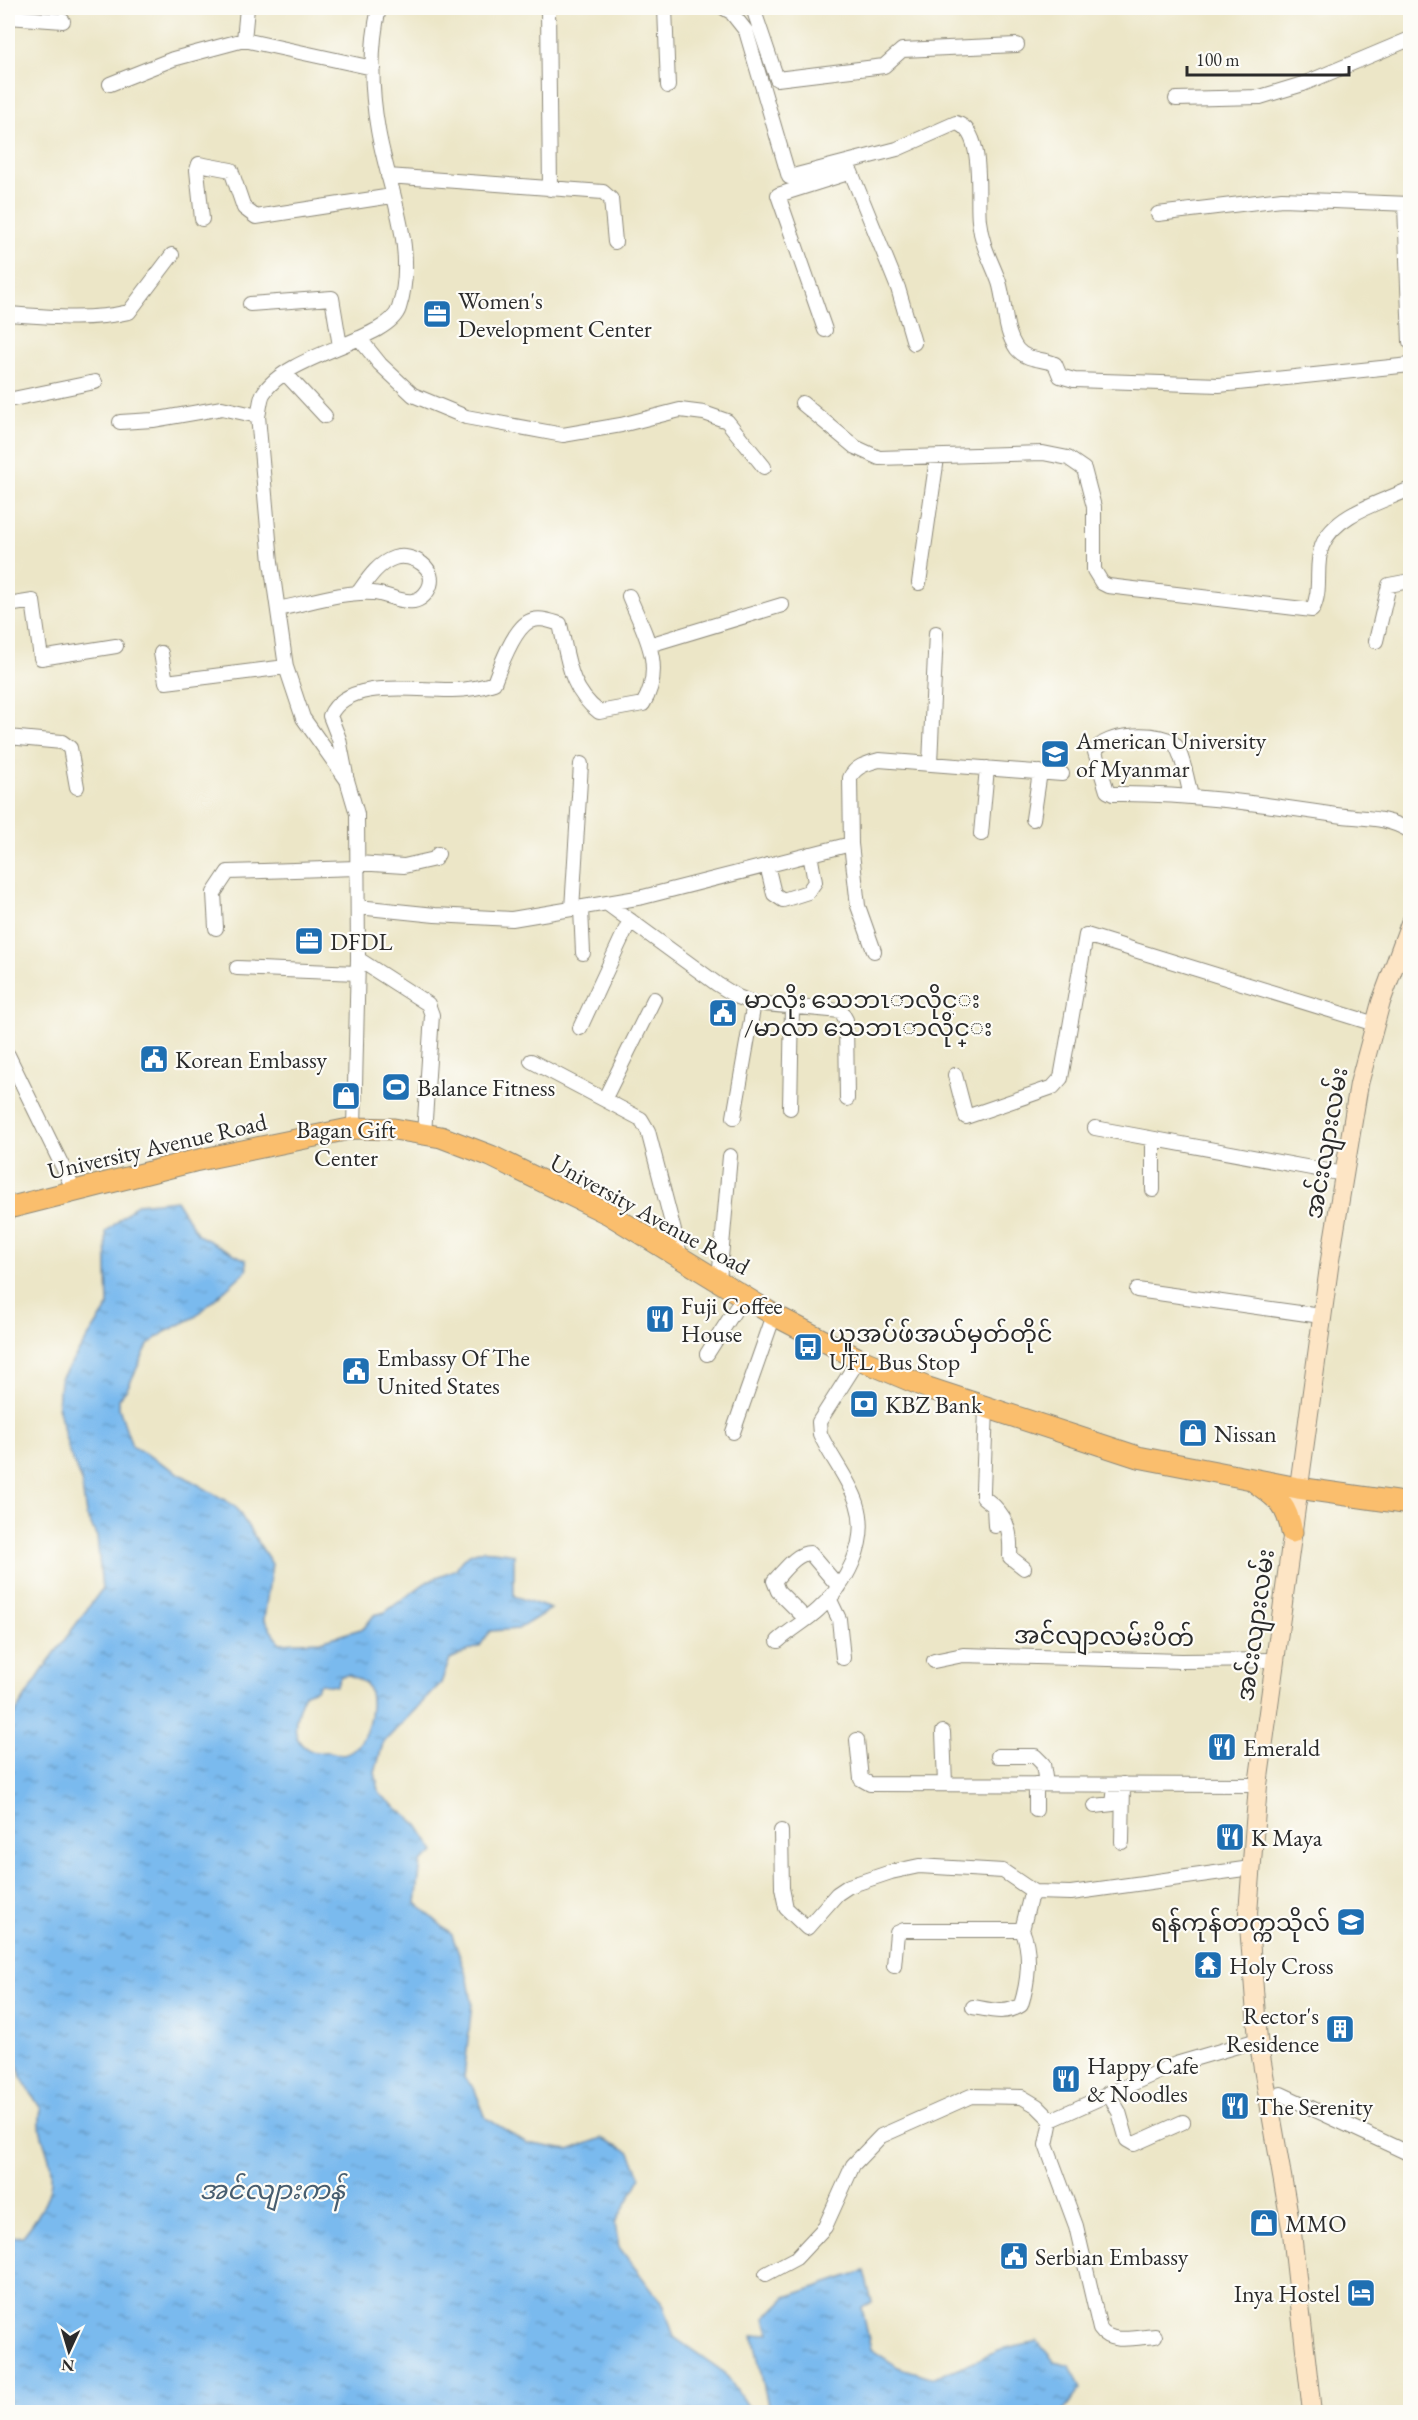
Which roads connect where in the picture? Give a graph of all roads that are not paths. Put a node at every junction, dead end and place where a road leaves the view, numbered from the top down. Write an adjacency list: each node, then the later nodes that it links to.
1 (247, 8): 10 (street)
2 (379, 8): 12 (street)
3 (548, 8): 18 (street)
4 (665, 8): 14 (street)
5 (724, 8): 17 (street)
6 (753, 8): 11 (street)
7 (8, 17): 8 (street)
8 (63, 21)
9 (1410, 39): 15 (street)
10 (244, 40): 12 (street); 13 (street)
11 (1017, 45)
12 (373, 68): 16 (street)
13 (110, 84)
14 (668, 86)
15 (1176, 99)
16 (388, 176): 18 (street); 20 (street)
17 (789, 177): 19 (street); 35 (street)
18 (550, 189): 25 (street)
19 (786, 192): 30 (street); 33 (street)
20 (392, 196): 23 (street); 31 (street)
21 (1408, 204): 22 (street); 24 (street)
22 (1158, 214)
23 (202, 219)
24 (1408, 222): 29 (street)
25 (615, 242)
26 (172, 255): 28 (street)
27 (250, 304): 34 (street)
28 (8, 314)
29 (1410, 315): 32 (street)
30 (825, 330)
31 (359, 338): 34 (street); 44 (street)
32 (1410, 342)
33 (915, 343)
34 (340, 346): 36 (street)
35 (1410, 365)
36 (285, 373): 40 (street); 41 (street)
37 (95, 382): 38 (street)
38 (8, 400)
39 (802, 403): 43 (street)
40 (258, 416): 42 (street); 52 (street)
41 (325, 417)
42 (120, 422)
43 (937, 458): 45 (street); 47 (street)
44 (764, 467)
45 (1410, 489)
46 (1410, 581): 54 (street)
47 (919, 583)
48 (358, 593): 48 (street); 52 (street)
49 (630, 596): 55 (street)
50 (8, 605): 56 (street)
51 (782, 606): 55 (street)
52 (278, 609): 58 (street)
53 (936, 633): 60 (street)
54 (1376, 641)
55 (649, 645): 65 (street)
56 (116, 646)
57 (161, 653): 58 (street)
58 (286, 668): 65 (street)
59 (8, 737): 66 (street)
60 (930, 763): 62 (street); 71 (street)
61 (581, 764): 78 (street)
62 (987, 768): 63 (street); 70 (street)
63 (1040, 772): 64 (street); 68 (street)
64 (1062, 774)
65 (347, 780): 74 (street)
66 (77, 787)
67 (1191, 796): 67 (street); 69 (street)
68 (1033, 819)
69 (1410, 831)
70 (981, 834)
71 (851, 843): 73 (street); 82 (street)
72 (438, 854): 74 (street)
73 (810, 854): 75 (street); 75 (street)
74 (357, 865): 77 (street); 81 (street)
75 (767, 865): 76 (street)
76 (609, 905): 78 (street); 79 (street)
77 (357, 907): 78 (street); 84 (street)
78 (577, 909): 83 (street)
79 (630, 920): 87 (street); 90 (street)
80 (1410, 923): 89 (main road, အင်းလျားလမ်း)
81 (216, 928)
82 (874, 951)
83 (583, 953)
84 (358, 966): 85 (street); 98 (street); 100 (street)
85 (237, 968)
86 (654, 999): 94 (street)
87 (754, 1003): 88 (street); 97 (street)
88 (792, 1007): 95 (street); 96 (street)
89 (1375, 1023): 93 (street); 103 (main road, အင်းလျားလမ်း)
90 (580, 1028)
91 (8, 1055): 104 (street)
92 (531, 1061): 94 (street)
93 (955, 1075)
94 (605, 1098): 107 (street)
95 (847, 1099)
96 (790, 1108)
97 (734, 1117)
98 (354, 1128): 100 (main road, University Avenue Road); 104 (main road, University Avenue Road)
99 (1095, 1128): 101 (street)
100 (424, 1134): 107 (main road, University Avenue Road)
101 (1153, 1139): 103 (street); 105 (street)
102 (730, 1156): 108 (street)
103 (1344, 1174): 112 (main road, အင်းလျားလမ်း)
104 (74, 1190): 106 (main road, University Avenue Road)
105 (1153, 1190)
106 (8, 1208)
107 (681, 1258): 108 (main road, University Avenue Road)
108 (719, 1280): 110 (main road, University Avenue Road)
109 (1137, 1290): 112 (street)
110 (744, 1296): 111 (main road, University Avenue Road); 113 (street)
111 (774, 1315): 114 (main road, University Avenue Road); 116 (street)
112 (1321, 1317): 118 (main road, အင်းလျားလမ်း)
113 (707, 1354)
114 (859, 1359): 115 (main road, University Avenue Road); 124 (street)
115 (986, 1408): 117 (main road, University Avenue Road); 120 (street)
116 (733, 1432)
117 (1250, 1478): 118 (main road, University Avenue Road); 122 (main road)
118 (1298, 1488): 119 (main road, University Avenue Road); 122 (main road, အင်းလျားလမ်း)
119 (1410, 1504)
120 (994, 1506): 121 (street); 123 (street)
121 (995, 1526)
122 (1292, 1532): 129 (main road, အင်းလျားလမ်း)
123 (1024, 1568)
124 (839, 1587): 125 (street); 126 (street)
125 (829, 1598): 126 (street); 128 (street)
126 (806, 1619): 127 (street)
127 (778, 1641)
128 (843, 1658)
129 (1274, 1660): 130 (street, အင်လျာလမ်းပိတ်); 137 (main road, အင်းလျားလမ်း)
130 (934, 1661)
131 (943, 1732): 134 (street)
132 (857, 1740): 134 (street)
133 (999, 1756): 135 (street)
134 (945, 1784): 135 (street)
135 (1041, 1784): 136 (street); 139 (street)
136 (1119, 1785): 137 (street); 138 (street); 141 (street)
137 (1258, 1785): 142 (main road, အင်းလျားလမ်း)
138 (1095, 1806)
139 (1036, 1810)
140 (781, 1832): 143 (street)
141 (1122, 1842)
142 (1251, 1868): 143 (street); 147 (main road, အင်းလျားလမ်း)
143 (1034, 1892): 144 (street)
144 (1022, 1930): 145 (street); 146 (street)
145 (894, 1966)
146 (974, 2007)
147 (1258, 2040): 148 (street); 155 (main road, အင်းလျားလမ်း)
148 (1108, 2093): 150 (street); 151 (street)
149 (1281, 2094): 152 (street)
150 (1051, 2120): 153 (street); 154 (street)
151 (1183, 2122)
152 (1410, 2154)
153 (766, 2274)
154 (1155, 2336)
155 (1312, 2412)

